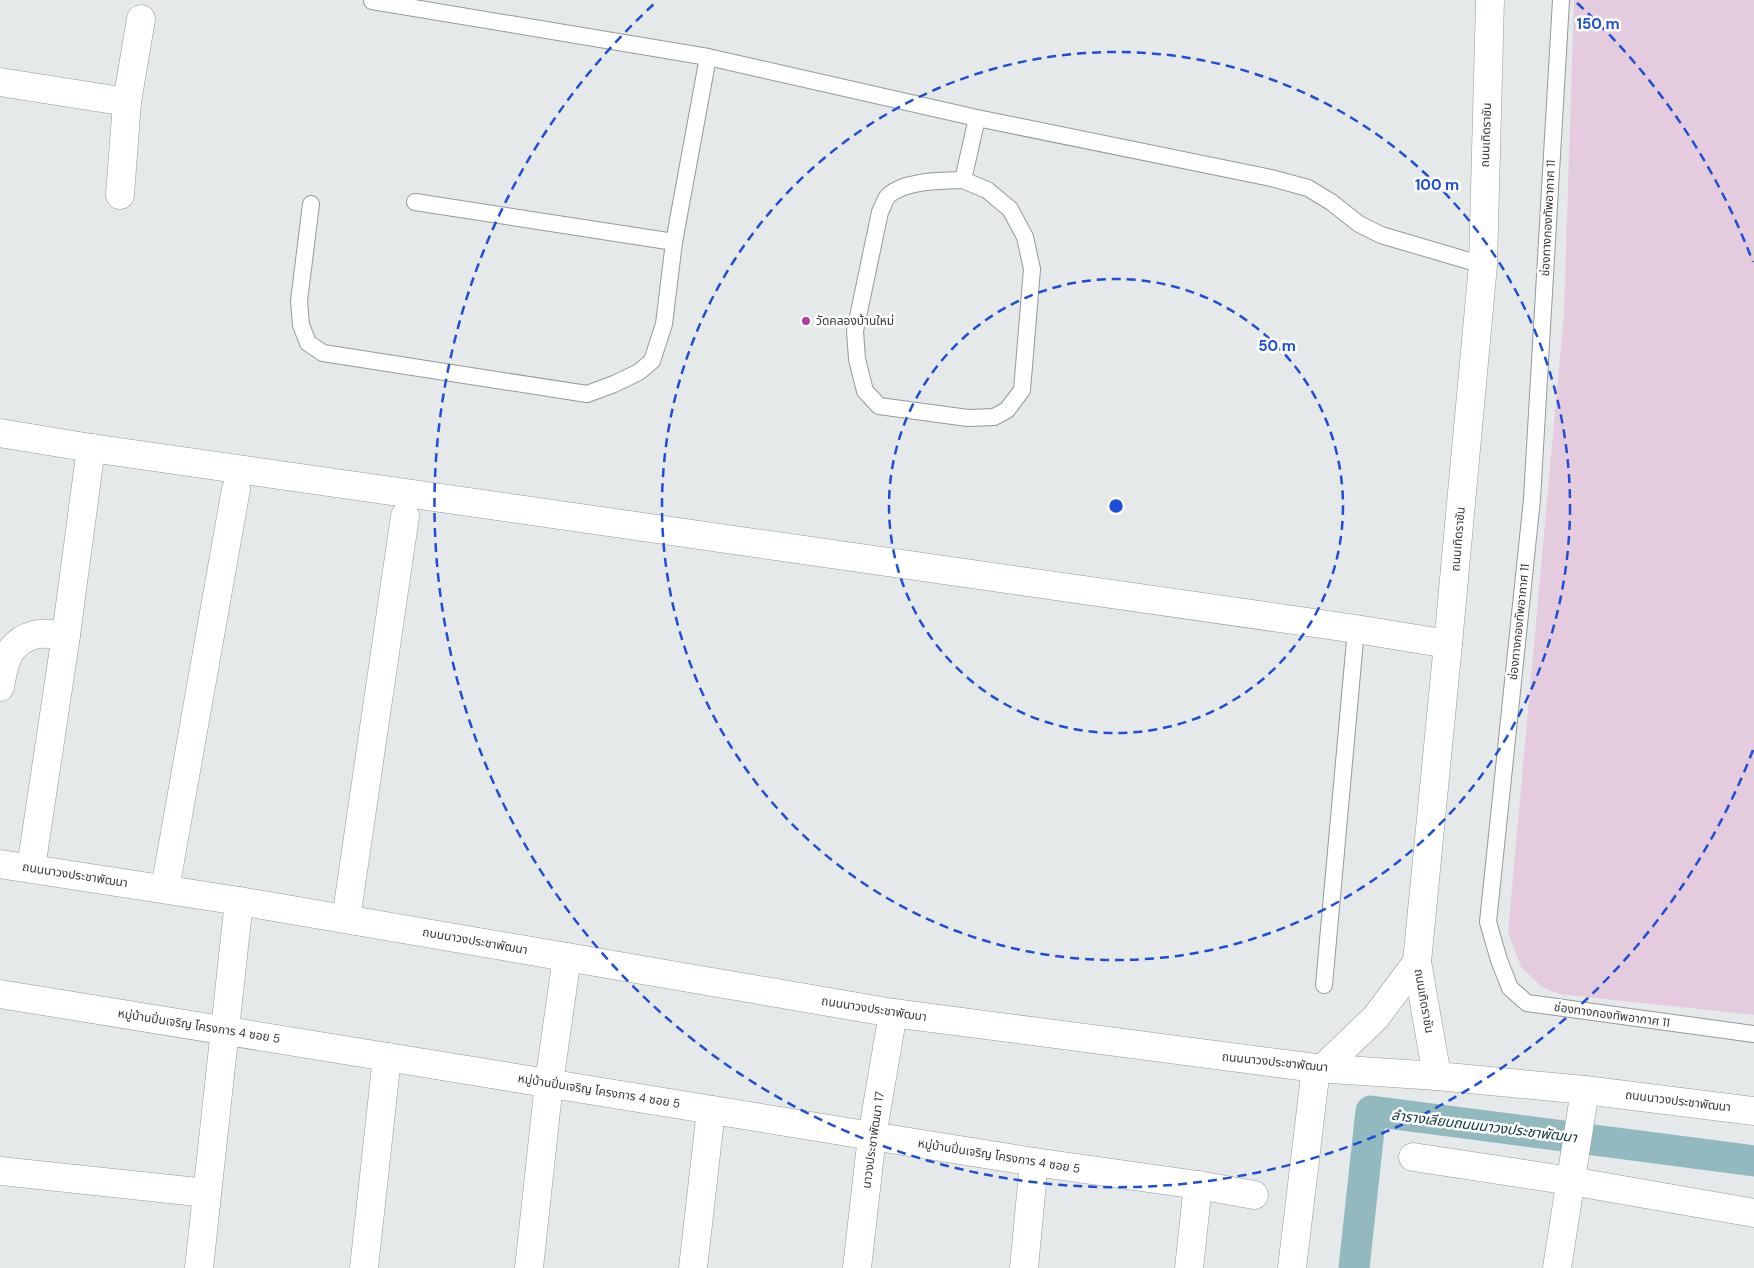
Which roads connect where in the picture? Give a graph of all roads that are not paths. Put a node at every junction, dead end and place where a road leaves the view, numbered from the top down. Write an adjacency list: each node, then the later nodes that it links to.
1 (372, 0): 5 (lane)
2 (1490, 0): 14 (street, ถนนเทิดราชัน)
3 (1561, 0): 34 (lane, ช่องทางกองทัพอากาศ 11)
4 (141, 19): 7 (street)
5 (708, 57): 8 (lane); 13 (lane)
6 (0, 82): 7 (street)
7 (127, 102): 10 (street)
8 (977, 118): 9 (lane); 14 (lane)
9 (963, 180): 9 (lane)
10 (120, 195)
11 (416, 202): 13 (lane)
12 (311, 204): 13 (lane)
13 (674, 242)
14 (1482, 265): 21 (street, ถนนเทิดราชัน)
15 (0, 433): 16 (street)
16 (91, 448): 19 (street); 20 (street)
17 (236, 489): 25 (street)
18 (405, 516): 27 (street)
19 (1356, 629): 21 (street); 30 (lane)
20 (66, 635): 22 (street); 24 (street)
21 (1448, 644): 29 (street, ถนนเทิดราชัน)
22 (0, 687)
23 (0, 864): 24 (street, ถนนนาวงประชาพัฒนา)
24 (31, 868): 25 (street, ถนนนาวงประชาพัฒนา)
25 (165, 889): 26 (street, ถนนนาวงประชาพัฒนา)
26 (239, 901): 27 (street, ถนนนาวงประชาพัฒนา); 33 (street)
27 (346, 919): 28 (street, ถนนนาวงประชาพัฒนา)
28 (567, 957): 32 (street, ถนนนาวงประชาพัฒนา); 38 (street)
29 (1418, 962): 36 (street); 37 (street, ถนนเทิดราชัน)
30 (1324, 985)
31 (0, 994): 33 (street, หมู่บ้านปิ่นเจริญ โครงการ 4 ซอย 5)
32 (893, 1013): 36 (street, ถนนนาวงประชาพัฒนา); 42 (street, นาวงประชาพัฒนา 17)
33 (224, 1030): 35 (street, หมู่บ้านปิ่นเจริญ โครงการ 4 ซอย 5); 48 (street)
34 (1754, 1034)
35 (387, 1057): 38 (street, หมู่บ้านปิ่นเจริญ โครงการ 4 ซอย 5); 52 (street)
36 (1319, 1068): 37 (street, ถนนนาวงประชาพัฒนา); 58 (street)
37 (1437, 1076): 39 (street, ถนนนาวงประชาพัฒนา)
38 (549, 1083): 40 (street, หมู่บ้านปิ่นเจริญ โครงการ 4 ซอย 5); 53 (street)
39 (1585, 1090): 41 (street, ถนนนาวงประชาพัฒนา); 45 (street)
40 (711, 1110): 42 (street, หมู่บ้านปิ่นเจริญ โครงการ 4 ซอย 5); 54 (street)
41 (1754, 1111)
42 (872, 1136): 44 (street, หมู่บ้านปิ่นเจริญ โครงการ 4 ซอย 5); 55 (street, นาวงประชาพัฒนา 17)
43 (1412, 1156): 45 (street)
44 (1034, 1162): 47 (street, หมู่บ้านปิ่นเจริญ โครงการ 4 ซอย 5); 56 (street)
45 (1572, 1170): 50 (street); 59 (street)
46 (0, 1171): 48 (street)
47 (1198, 1184): 49 (street, หมู่บ้านปิ่นเจริญ โครงการ 4 ซอย 5); 57 (street)
48 (207, 1193): 51 (street)
49 (1254, 1195)
50 (1754, 1213)
51 (199, 1268)
52 (364, 1268)
53 (529, 1268)
54 (693, 1268)
55 (857, 1268)
56 (1024, 1268)
57 (1189, 1268)
58 (1292, 1268)
59 (1556, 1268)

